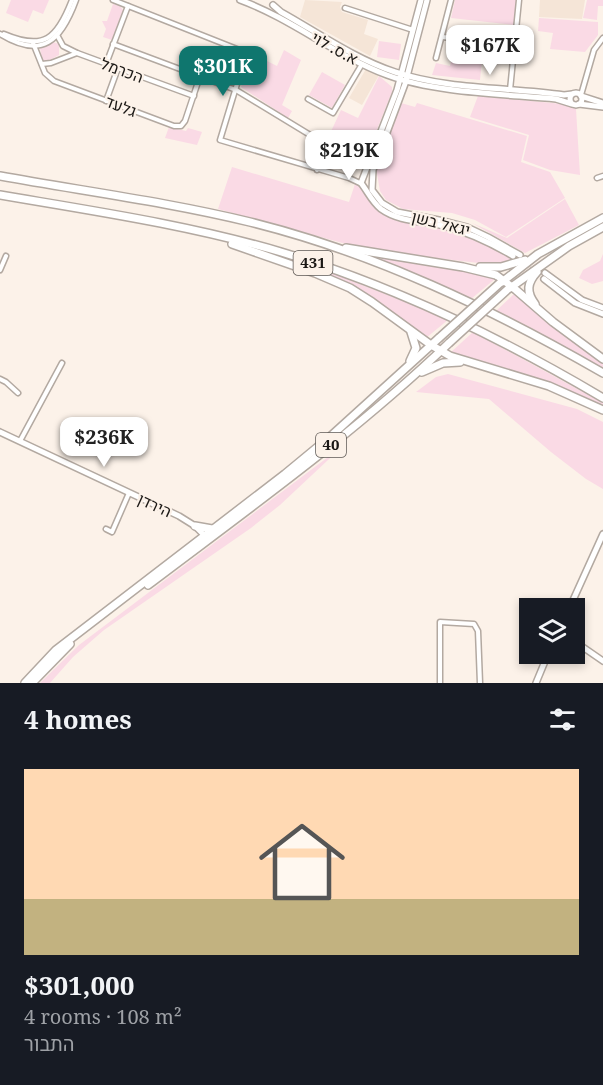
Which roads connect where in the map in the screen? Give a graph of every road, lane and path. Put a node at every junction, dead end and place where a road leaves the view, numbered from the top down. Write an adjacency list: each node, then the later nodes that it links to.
1 (74, 0): 15 (street); 19 (street)
2 (113, 0): 10 (street)
3 (240, 0): 12 (main road, א.ס. לוי)
4 (421, 0): 13 (main road)
5 (427, 0): 27 (main road)
6 (451, 0): 16 (street)
7 (519, 0): 21 (street)
8 (261, 2): 12 (main road)
9 (272, 2): 12 (main road); 25 (main road, א.ס. לוי)
10 (128, 6): 18 (street); 36 (street)
11 (345, 8): 13 (street)
12 (263, 11): 25 (main road, א.ס. לוי)
13 (413, 30): 27 (main road)
14 (0, 33): 19 (street)
15 (57, 35): 19 (street); 20 (street, הכרמל)
16 (442, 36): 21 (street); 23 (street)
17 (602, 39): 39 (street)
18 (114, 44): 29 (street); 33 (street)
19 (33, 45): 28 (street)
20 (63, 45): 22 (street, הכרמל); 24 (street)
21 (514, 45): 37 (street)
22 (77, 53): 24 (street); 29 (street, הכרמל)
23 (436, 58)
24 (60, 59): 26 (street)
25 (364, 61): 31 (main road, א.ס. לוי); 41 (street)
26 (51, 63): 28 (street); 32 (street)
27 (408, 63): 31 (main road); 34 (main road); 35 (main road)
28 (41, 64): 32 (street)
29 (106, 64): 30 (street, הכרמל)
30 (118, 68): 40 (street, הכרמל); 42 (street)
31 (386, 72): 34 (main road, א.ס. לוי); 38 (main road)
32 (47, 76): 42 (street, גלעד)
33 (200, 76): 36 (street); 40 (street, גלעד)
34 (404, 78): 35 (main road, א.ס. לוי); 38 (main road)
35 (421, 82): 37 (main road); 38 (main road); 43 (main road)
36 (236, 90): 45 (street); 45 (street)
37 (510, 90): 39 (main road)
38 (399, 92): 49 (main road); 50 (main road)
39 (577, 95): 43 (main road); 43 (main road); 44 (main road)
40 (194, 96): 42 (street, גלעד)
41 (308, 99)
42 (106, 101)
43 (575, 104): 44 (main road)
44 (603, 105)
45 (317, 170): 49 (street)
46 (0, 176): 53 (highway, 431)
47 (603, 176): 48 (street)
48 (597, 178)
49 (362, 181): 50 (main road); 50 (main road); 58 (main road, יגאל בשן)
50 (371, 182): 56 (main road, יגאל בשן)
51 (0, 195): 55 (highway, 431)
52 (603, 218): 59 (highway, 40)
53 (267, 227): 61 (highway); 75 (highway, 431)
54 (603, 227): 60 (highway, 40)
55 (182, 228): 68 (highway); 79 (highway, 431)
56 (520, 255)
57 (6, 256): 62 (street)
58 (513, 256)
59 (533, 257): 61 (highway); 63 (highway, 40)
60 (547, 261): 64 (highway, 40); 66 (highway)
61 (432, 262): 63 (highway)
62 (0, 270)
63 (502, 282): 64 (highway); 69 (highway, 40, bridge)
64 (510, 288): 66 (highway); 70 (highway, 40, bridge)
65 (603, 308): 67 (main road)
66 (542, 314): 71 (highway)
67 (603, 314)
68 (393, 317): 69 (highway); 74 (highway)
69 (431, 345): 70 (highway); 74 (highway, 40)
70 (441, 351): 73 (highway); 77 (highway, 40)
71 (603, 358)
72 (62, 363): 82 (street)
73 (475, 365): 77 (highway); 80 (highway)
74 (406, 368): 85 (highway, 40)
75 (603, 373)
76 (0, 379): 78 (street)
77 (398, 390): 88 (highway, 40)
78 (18, 393)
79 (603, 398)
80 (603, 410)
81 (0, 432): 82 (main road, הירדן)
82 (20, 442): 83 (main road, הירדן)
83 (129, 493): 84 (main road, הירדן); 86 (street)
84 (195, 526): 85 (highway); 88 (main road, הירדן); 89 (highway)
85 (214, 528): 88 (highway, 40)
86 (106, 529)
87 (603, 534): 90 (main road)
88 (206, 538): 89 (highway, 40); 95 (highway, 40)
89 (197, 541): 94 (highway, 40)
90 (573, 598)
91 (585, 649): 92 (main road)
92 (603, 661)
93 (544, 664): 98 (main road)
94 (25, 683)
95 (32, 683)
96 (440, 683): 97 (street)
97 (480, 683)
98 (536, 683)

